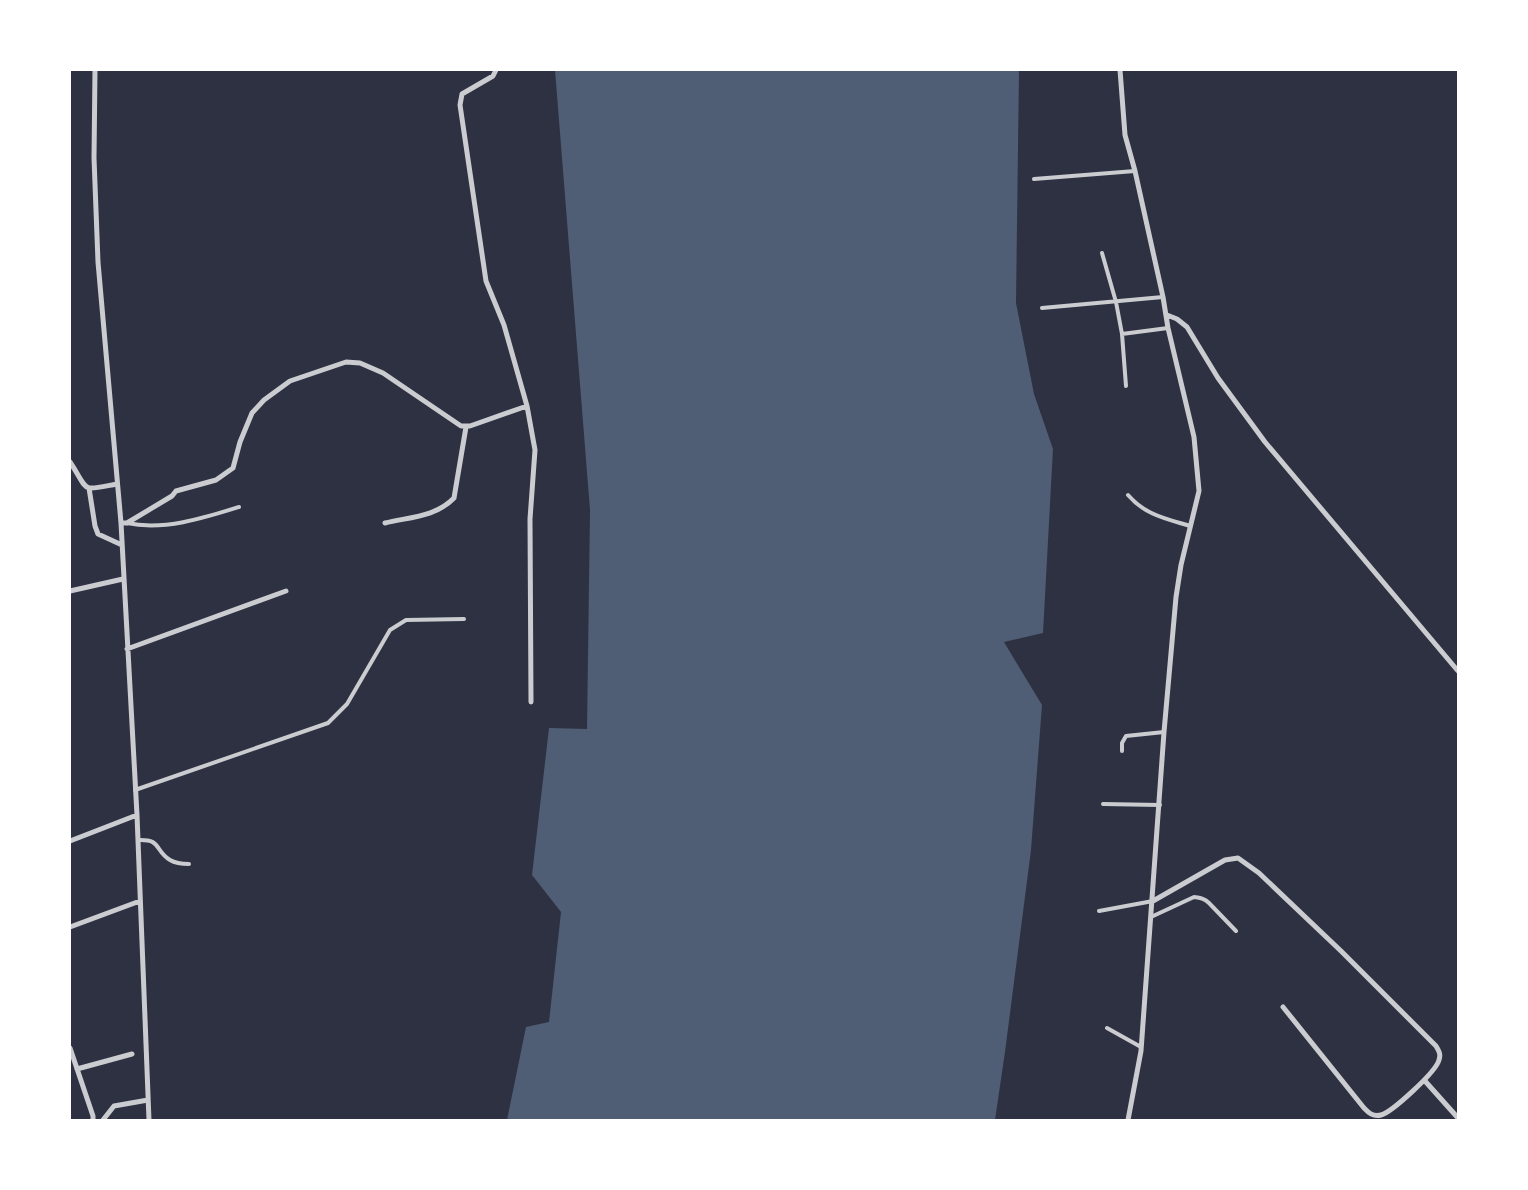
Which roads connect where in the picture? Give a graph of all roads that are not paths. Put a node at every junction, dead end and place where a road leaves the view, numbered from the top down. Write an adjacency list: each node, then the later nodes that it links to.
1 (95, 70): 17 (street)
2 (496, 70): 14 (street)
3 (1120, 70): 4 (street)
4 (1135, 172): 5 (lane); 7 (street)
5 (1034, 179)
6 (1102, 253): 8 (lane)
7 (1163, 297): 8 (lane); 10 (street)
8 (1116, 302): 9 (lane); 12 (lane)
9 (1042, 308)
10 (1166, 315): 11 (street); 30 (street)
11 (1168, 328): 12 (lane); 23 (street)
12 (1122, 334): 13 (lane)
13 (1126, 386)
14 (527, 406): 15 (street); 31 (street)
15 (466, 427): 21 (street); 22 (street)
16 (70, 462): 18 (street)
17 (117, 484): 18 (street); 21 (street)
18 (89, 488): 24 (street)
19 (1128, 495): 23 (lane)
20 (239, 507): 21 (lane)
21 (124, 523): 24 (street)
22 (385, 523)
23 (1190, 526): 32 (street)
24 (122, 545): 25 (street)
25 (124, 579): 26 (street); 29 (street)
26 (70, 590)
27 (286, 590): 29 (street)
28 (464, 619): 34 (lane)
29 (127, 649): 34 (street)
30 (1458, 671)
31 (531, 702)
32 (1164, 732): 33 (lane); 36 (street)
33 (1122, 752)
34 (135, 790): 37 (street)
35 (1104, 804): 36 (lane)
36 (1160, 805): 42 (street)
37 (136, 814): 38 (street); 39 (street)
38 (138, 840): 40 (lane); 41 (street)
39 (70, 841)
40 (189, 864)
41 (140, 901): 45 (street); 54 (street)
42 (1152, 901): 43 (lane); 44 (street); 53 (street)
43 (1099, 911)
44 (1152, 916): 46 (lane); 49 (street)
45 (70, 926)
46 (1236, 931)
47 (1283, 1007): 53 (street)
48 (1107, 1028): 49 (lane)
49 (1141, 1047): 59 (street)
50 (70, 1048): 52 (street)
51 (132, 1054): 52 (street)
52 (77, 1069): 56 (street)
53 (1425, 1080): 55 (street)
54 (148, 1100): 57 (street); 58 (street)
55 (1458, 1118)
56 (92, 1120)
57 (103, 1120)
58 (149, 1120)
59 (1128, 1120)

